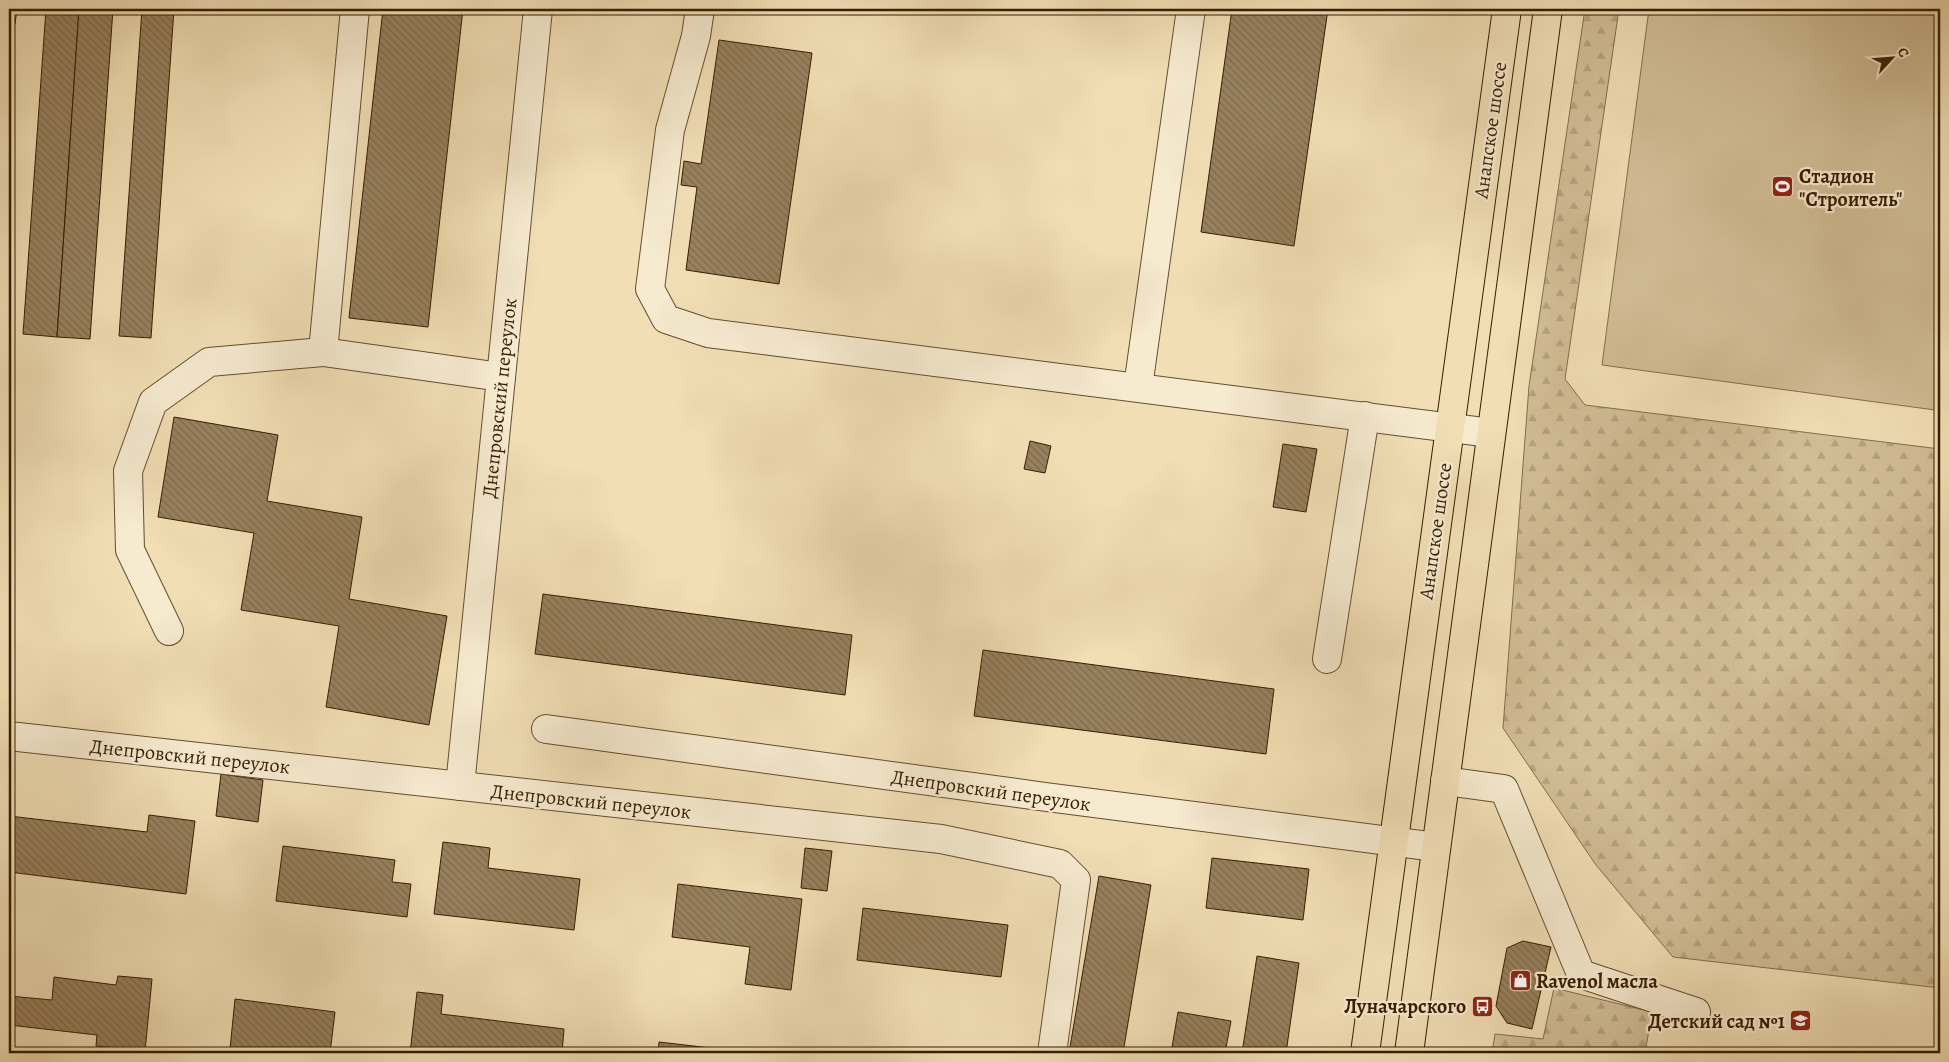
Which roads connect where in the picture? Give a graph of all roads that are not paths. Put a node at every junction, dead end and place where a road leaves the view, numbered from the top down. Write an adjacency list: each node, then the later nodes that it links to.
1 (355, 9): 7 (street)
2 (538, 9): 8 (street, Днепровский переулок)
3 (700, 9): 9 (street)
4 (1191, 9): 9 (street)
5 (1506, 9): 11 (highway, Анапское шоссе)
6 (1548, 9): 12 (highway, Анапское шоссе)
7 (323, 352): 8 (street); 13 (street)
8 (501, 377): 18 (street, Днепровский переулок)
9 (1138, 388): 10 (street)
10 (1365, 416): 11 (street); 14 (street)
11 (1449, 427): 12 (street); 19 (highway, Анапское шоссе)
12 (1491, 434): 17 (highway, Анапское шоссе)
13 (169, 631)
14 (1327, 659)
15 (546, 729): 19 (street, Днепровский переулок)
16 (9, 736): 18 (street, Днепровский переулок)
17 (1445, 782): 20 (highway, Анапское шоссе); 21 (street)
18 (460, 786): 22 (street, Днепровский переулок)
19 (1393, 843): 20 (street, Днепровский переулок); 23 (highway, Анапское шоссе)
20 (1436, 847): 24 (highway, Анапское шоссе)
21 (1696, 1012)
22 (1052, 1053)
23 (1365, 1053)
24 (1409, 1053)

